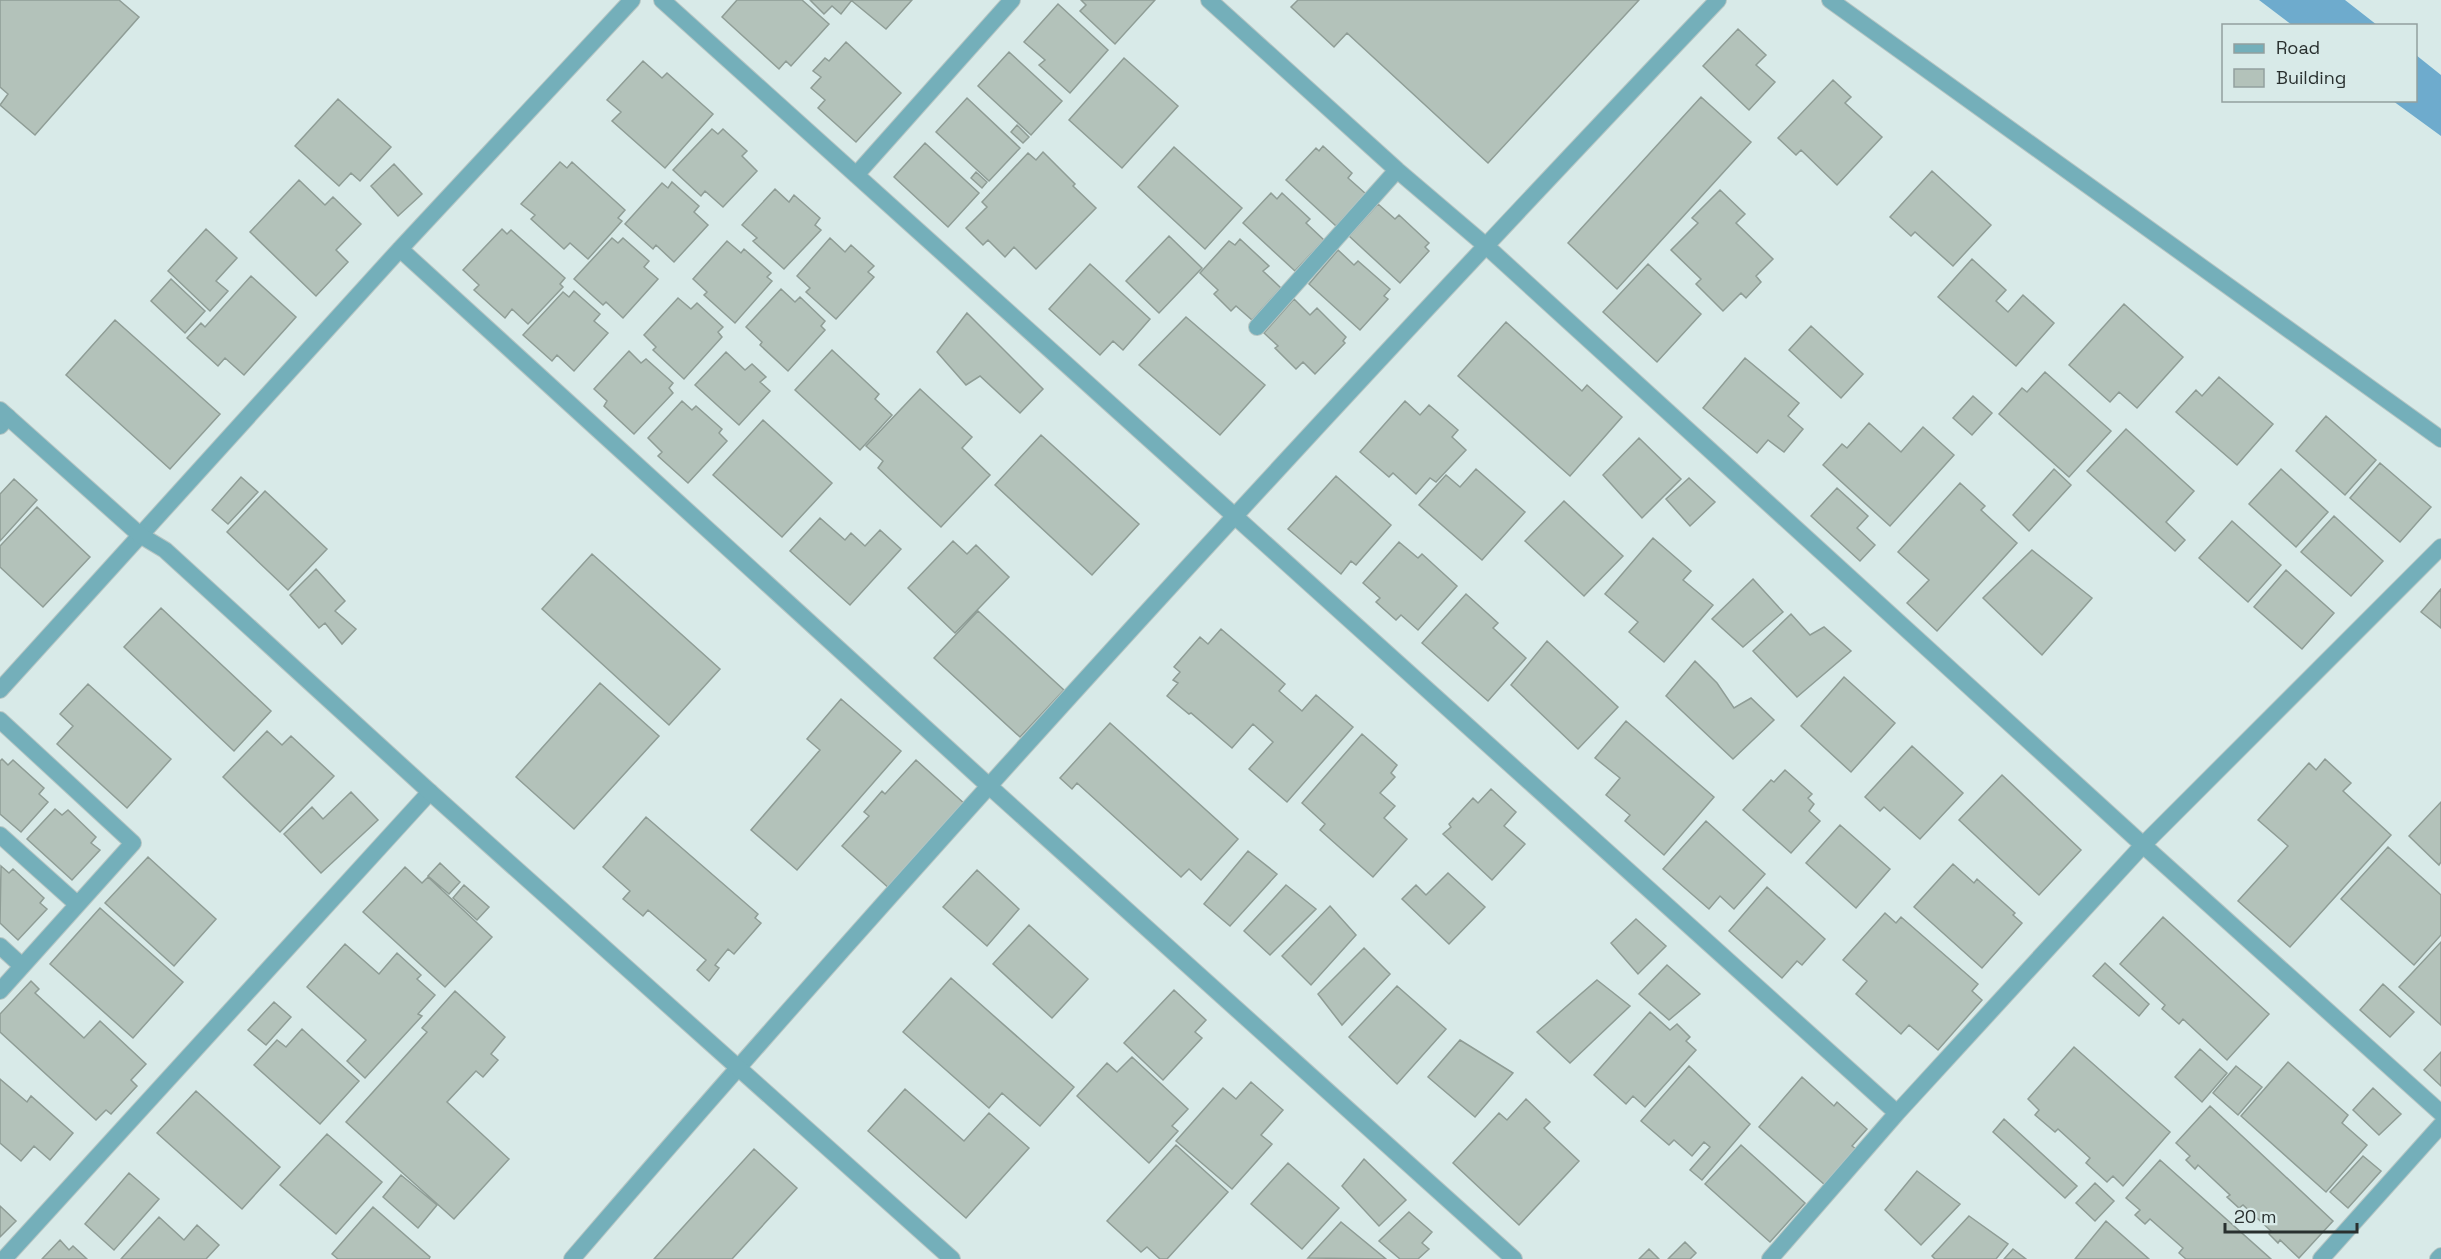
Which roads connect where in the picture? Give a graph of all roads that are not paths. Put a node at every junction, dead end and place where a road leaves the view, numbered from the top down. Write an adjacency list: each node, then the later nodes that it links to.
1 (632, 0): 10 (street)
2 (662, 0): 8 (street)
3 (1012, 0): 8 (street)
4 (1209, 0): 7 (street)
5 (1718, 0): 9 (street)
6 (1830, 0): 13 (street)
7 (1397, 170): 9 (street); 11 (street)
8 (856, 175): 14 (street)
9 (1485, 245): 14 (street); 22 (street)
10 (400, 249): 15 (street); 19 (street)
11 (1257, 327)
12 (3, 418): 15 (street)
13 (2441, 439)
14 (1233, 517): 19 (street); 28 (street)
15 (140, 535): 17 (street); 20 (street)
16 (2441, 548): 22 (street)
17 (0, 690)
18 (0, 720): 23 (street)
19 (989, 786): 27 (street); 34 (street)
20 (430, 792): 27 (street); 31 (street)
21 (0, 835): 23 (street)
22 (2143, 845): 28 (street); 29 (street)
23 (77, 904): 25 (street)
24 (0, 946): 25 (street)
25 (22, 966): 26 (street)
26 (0, 991)
27 (738, 1068): 32 (street); 33 (street)
28 (1897, 1113): 35 (street)
29 (2441, 1113)
30 (2441, 1125): 36 (street)
31 (4, 1259)
32 (572, 1259)
33 (952, 1259)
34 (1514, 1259)
35 (1770, 1259)
36 (2321, 1259)

